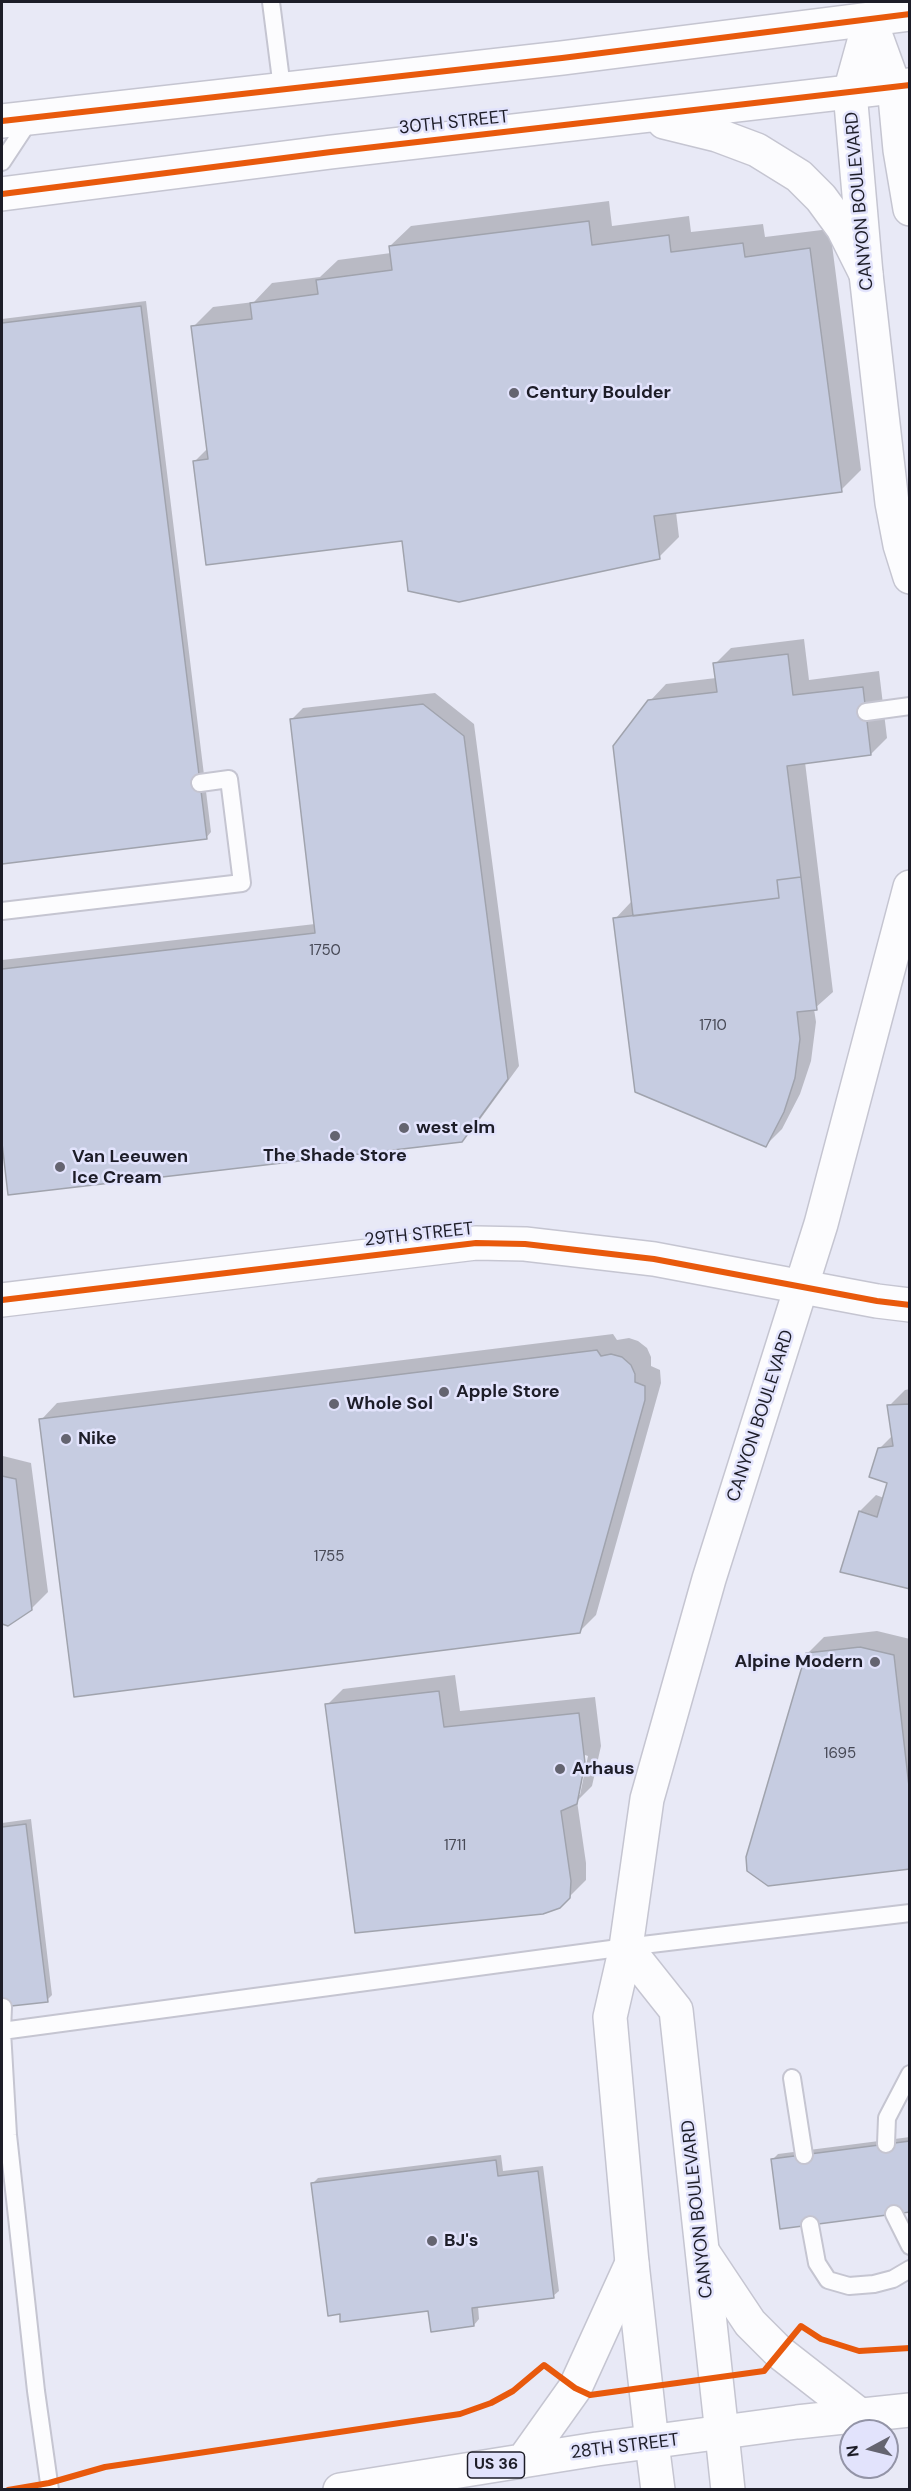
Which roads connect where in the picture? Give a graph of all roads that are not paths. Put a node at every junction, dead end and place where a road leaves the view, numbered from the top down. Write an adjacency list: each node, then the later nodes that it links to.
1 (271, 2): 5 (lane)
2 (875, 11): 3 (main road); 4 (main road); 5 (main road); 6 (main road, CANYON BOULEVARD)
3 (909, 14)
4 (902, 85): 6 (main road, 30TH STREET); 11 (main road)
5 (282, 88): 8 (main road)
6 (850, 92): 7 (main road, 30TH STREET); 12 (main road, CANYON BOULEVARD)
7 (642, 117): 10 (main road, 30TH STREET); 12 (main road)
8 (16, 119): 9 (lane)
9 (2, 162)
10 (2, 194)
11 (909, 209)
12 (867, 274): 13 (main road, CANYON BOULEVARD)
13 (909, 577)
14 (909, 706): 15 (lane)
15 (866, 712)
16 (200, 783): 18 (lane)
17 (909, 887): 19 (main road, CANYON BOULEVARD)
18 (2, 911)
19 (802, 1286): 20 (main road, 29TH STREET); 21 (main road, 29TH STREET); 23 (main road, CANYON BOULEVARD)
20 (2, 1300)
21 (909, 1305)
22 (909, 1913): 23 (lane)
23 (626, 1947): 25 (lane); 33 (main road, CANYON BOULEVARD); 34 (main road, CANYON BOULEVARD)
24 (3, 2007): 25 (lane)
25 (2, 2031): 41 (lane)
26 (909, 2074): 28 (lane)
27 (792, 2078): 29 (lane)
28 (886, 2144)
29 (804, 2155)
30 (894, 2214): 32 (lane)
31 (810, 2225): 35 (lane)
32 (909, 2246)
33 (704, 2254): 37 (main road); 38 (main road, CANYON BOULEVARD)
34 (632, 2264): 39 (main road, CANYON BOULEVARD); 40 (main road)
35 (909, 2269)
36 (909, 2410): 37 (main road, 28TH STREET / US 36)
37 (861, 2416): 38 (main road, 28TH STREET / US 36)
38 (723, 2434): 39 (main road, 28TH STREET / US 36); 44 (main road, CANYON BOULEVARD)
39 (652, 2443): 40 (main road, 28TH STREET / US 36); 43 (main road, CANYON BOULEVARD)
40 (523, 2461): 42 (main road, 28TH STREET / US 36)
41 (50, 2490)
42 (340, 2490)
43 (658, 2490)
44 (728, 2490)

